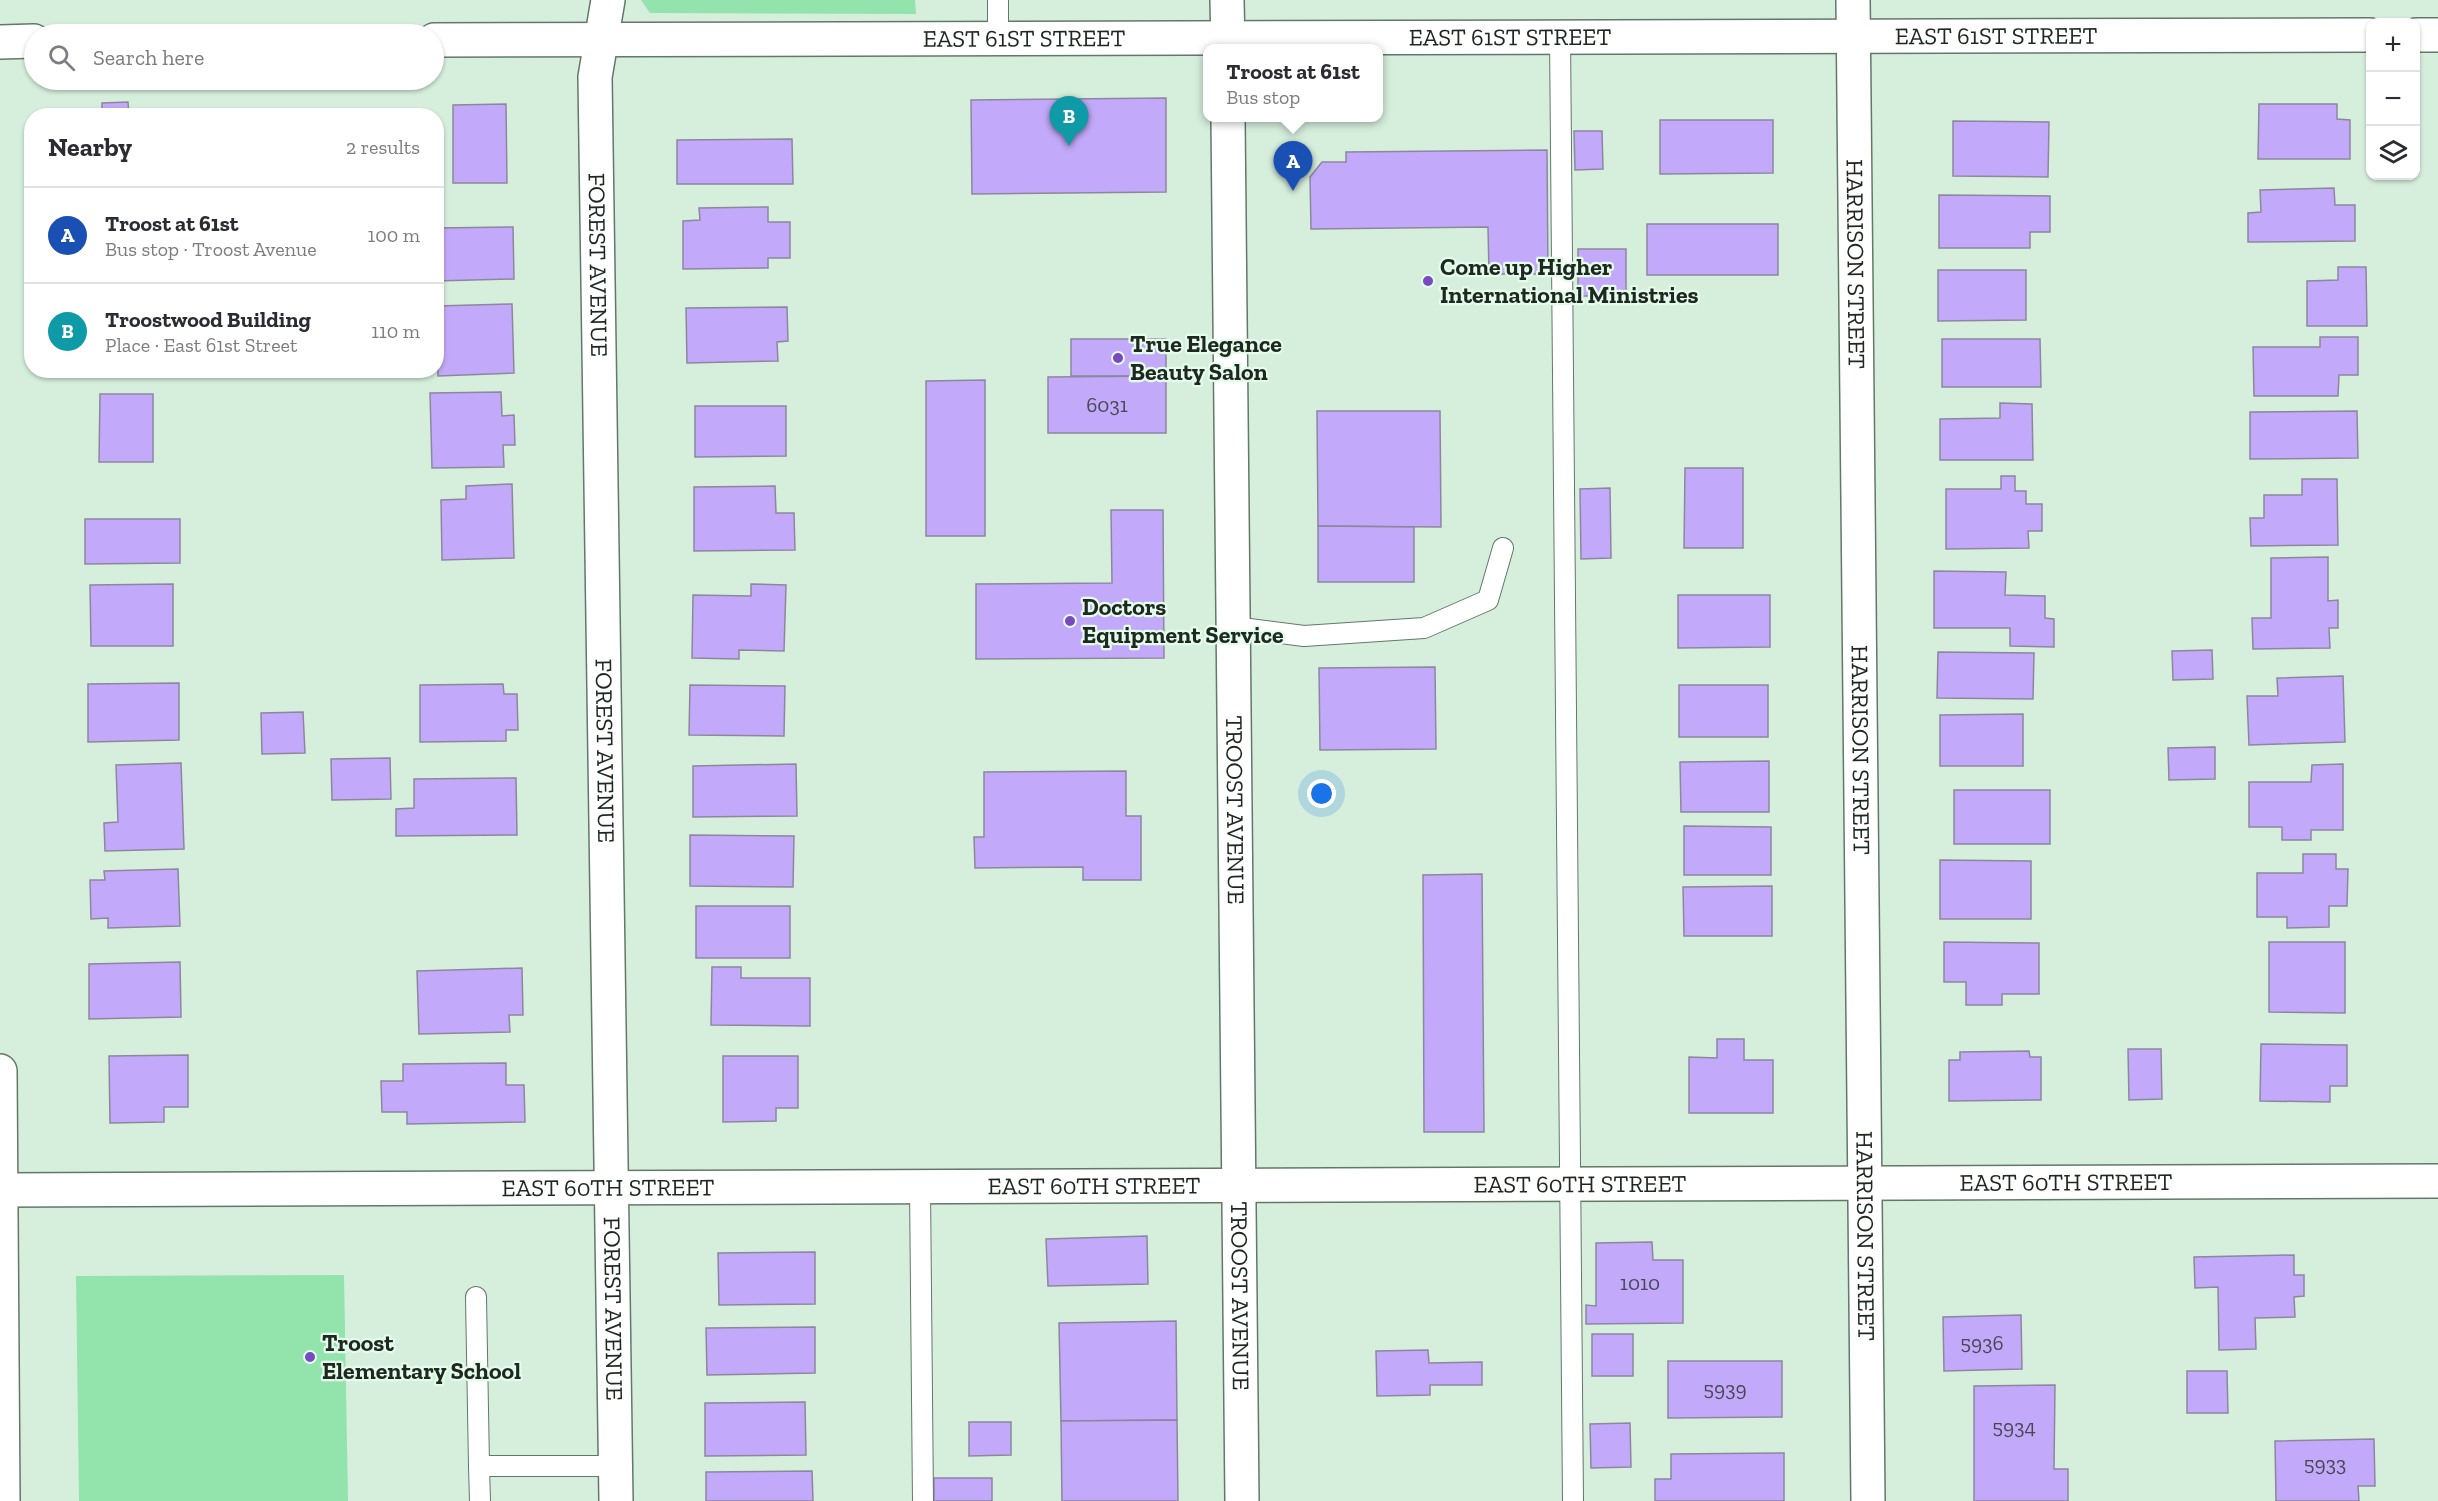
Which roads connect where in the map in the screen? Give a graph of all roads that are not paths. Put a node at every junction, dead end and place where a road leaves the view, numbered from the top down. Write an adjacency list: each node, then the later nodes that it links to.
1 (608, 0): 12 (street, FOREST AVENUE)
2 (998, 0): 10 (lane)
3 (1227, 0): 15 (street)
4 (1853, 0): 9 (street, HARRISON STREET)
5 (2366, 35): 9 (street, EAST 61ST STREET)
6 (2420, 35): 7 (street)
7 (2438, 35)
8 (1560, 36): 9 (street, EAST 61ST STREET); 15 (street, EAST 61ST STREET); 22 (lane)
9 (1853, 36): 21 (street, HARRISON STREET)
10 (998, 38): 12 (street, EAST 61ST STREET); 15 (street, EAST 61ST STREET)
11 (444, 40): 12 (street, EAST 61ST STREET)
12 (601, 40): 25 (street, FOREST AVENUE)
13 (0, 42): 14 (street)
14 (24, 42)
15 (1228, 43)
16 (1228, 122): 18 (street, TROOST AVENUE)
17 (1503, 548): 18 (lane)
18 (1234, 627): 23 (street, TROOST AVENUE)
19 (0, 1071): 26 (street)
20 (2438, 1181): 21 (street, EAST 60TH STREET)
21 (1865, 1182): 22 (street, EAST 60TH STREET); 36 (street, HARRISON STREET)
22 (1569, 1183): 23 (street, EAST 60TH STREET); 35 (lane)
23 (1239, 1184): 24 (street, EAST 60TH STREET); 34 (street, TROOST AVENUE)
24 (920, 1186): 25 (street, EAST 60TH STREET); 33 (lane)
25 (612, 1187): 26 (street, EAST 60TH STREET); 29 (street, FOREST AVENUE)
26 (0, 1190): 30 (street)
27 (476, 1297): 28 (lane)
28 (479, 1466): 29 (lane); 31 (lane)
29 (615, 1466): 32 (street, FOREST AVENUE)
30 (3, 1501)
31 (480, 1501)
32 (616, 1501)
33 (923, 1501)
34 (1242, 1501)
35 (1573, 1501)
36 (1868, 1501)

